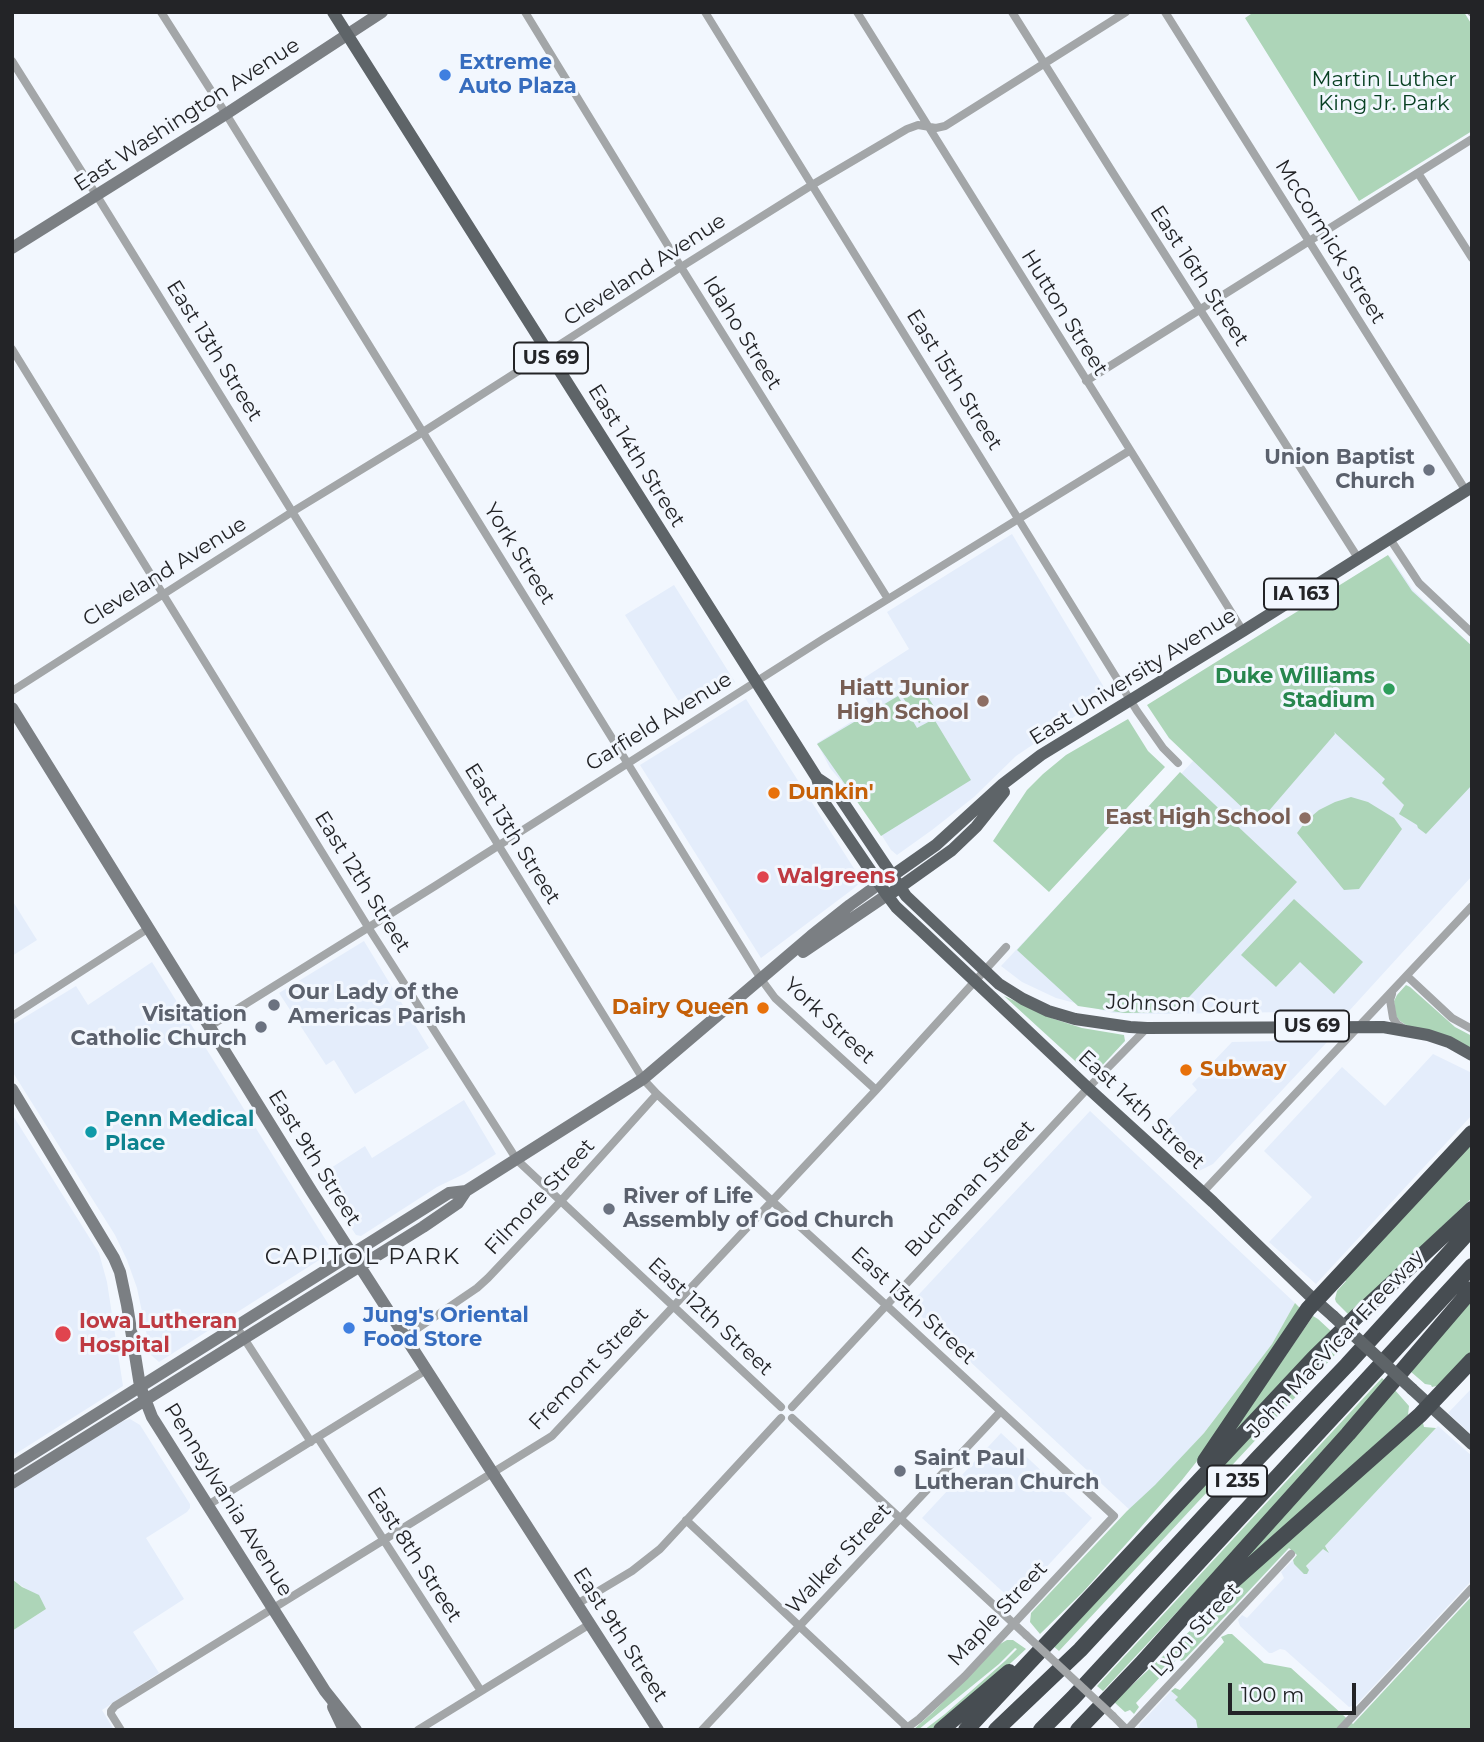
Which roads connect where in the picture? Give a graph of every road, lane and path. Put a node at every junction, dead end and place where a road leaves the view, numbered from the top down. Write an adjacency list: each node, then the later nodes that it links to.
1 (161, 12): 13 (street, York Street)
2 (333, 12): 10 (main road, East 14th Street / US 69)
3 (382, 12): 10 (main road, East Washington Avenue)
4 (525, 12): 22 (street, Idaho Street)
5 (705, 12): 17 (street, East 15th Street)
6 (857, 12): 14 (street, Hutton Street)
7 (1012, 12): 12 (street, East 16th Street)
8 (1126, 12): 12 (street, Cleveland Avenue)
9 (1165, 12): 19 (street, McCormick Street)
10 (347, 35): 13 (main road, East Washington Avenue); 25 (main road, East 14th Street / US 69)
11 (12, 61): 18 (street, East 13th Street)
12 (1045, 64): 14 (street, Cleveland Avenue); 23 (street, East 16th Street)
13 (226, 114): 18 (main road, East Washington Avenue); 27 (street, York Street)
14 (928, 126): 17 (street, Cleveland Avenue); 26 (street, Hutton Street)
15 (1472, 139): 16 (street)
16 (1418, 173): 19 (street); 21 (street)
17 (812, 185): 22 (street, Cleveland Avenue); 31 (street, East 15th Street)
18 (97, 196): 20 (main road, East Washington Avenue); 30 (street, East 13th Street)
19 (1309, 241): 23 (street); 29 (street, McCormick Street)
20 (12, 248)
21 (1472, 258)
22 (681, 267): 25 (street, Cleveland Avenue); 35 (street, Idaho Street)
23 (1200, 310): 26 (street); 33 (street, East 16th Street)
24 (12, 349): 34 (street, East 12th Street)
25 (548, 353): 27 (street, Cleveland Avenue); 38 (main road, East 14th Street / US 69)
26 (1086, 381): 28 (street, Hutton Street)
27 (423, 432): 30 (street, Cleveland Avenue); 42 (street, York Street)
28 (1129, 451): 31 (street, Garfield Avenue); 36 (street, Hutton Street)
29 (1469, 489): 32 (main road, East University Avenue / IA 163)
30 (292, 512): 34 (street, Cleveland Avenue); 45 (street, East 13th Street)
31 (1018, 518): 35 (street, Garfield Avenue); 40 (street, East 15th Street)
32 (1390, 539): 33 (main road, East University Avenue / IA 163); 37 (street)
33 (1359, 558): 36 (main road, East University Avenue / IA 163)
34 (164, 594): 39 (street, Cleveland Avenue); 50 (street, East 12th Street)
35 (888, 599): 38 (street, Garfield Avenue)
36 (1243, 632): 40 (main road, East University Avenue / IA 163)
37 (1472, 633)
38 (756, 682): 42 (street, Garfield Avenue); 44 (main road, East 14th Street / US 69)
39 (12, 691)
40 (1130, 700): 43 (street, East 15th Street); 46 (main road, East University Avenue / IA 163)
41 (12, 708): 51 (main road, East 9th Street)
42 (627, 763): 45 (street, Garfield Avenue); 55 (street, York Street)
43 (1178, 763)
44 (817, 778): 46 (main road, East 14th Street / US 69); 47 (main road, East 14th Street / US 69)
45 (498, 845): 50 (street, Garfield Avenue); 65 (street, East 13th Street)
46 (897, 881): 47 (main road, East University Avenue / IA 163); 48 (main road, East University Avenue / IA 163); 53 (main road, East 14th Street / US 69)
47 (879, 884): 48 (main road, East 14th Street / US 69); 55 (main road, East University Avenue)
48 (887, 895): 55 (main road, East University Avenue); 56 (main road, East 14th Street / US 69)
49 (1472, 906): 54 (street)
50 (368, 927): 59 (street, Garfield Avenue); 71 (street, East 12th Street)
51 (149, 928): 58 (street); 59 (main road, East 9th Street)
52 (1006, 947): 53 (street, Fremont Street)
53 (984, 970): 56 (street, Fremont Street); 61 (main road, Johnson Court / US 69)
54 (1407, 976): 57 (street); 62 (street)
55 (761, 979): 65 (main road, East University Avenue); 68 (street, York Street)
56 (975, 981): 66 (main road, East 14th Street / US 69); 68 (street, Fremont Street)
57 (1393, 991): 60 (street); 63 (street)
58 (12, 1017)
59 (210, 1026): 78 (main road, East 9th Street)
60 (1360, 1026): 61 (main road, Johnson Court / US 69); 63 (main road, Johnson Court / US 69); 73 (street)
61 (1147, 1028): 66 (street, Buchanan Street)
62 (1472, 1029)
63 (1406, 1030): 64 (main road, Johnson Court / US 69)
64 (1472, 1055)
65 (643, 1079): 69 (street, East 13th Street); 71 (main road, East University Avenue)
66 (1088, 1088): 73 (main road, East 14th Street / US 69); 83 (street, Buchanan Street)
67 (12, 1089): 90 (main road, Pennsylvania Avenue)
68 (876, 1090): 74 (street, Fremont Street)
69 (657, 1094): 74 (street, East 13th Street); 75 (street, Filmore Street)
70 (1472, 1133): 82 (highway)
71 (517, 1160): 72 (main road, East University Avenue); 75 (street, East 12th Street)
72 (466, 1191): 78 (main road, East University Avenue); 79 (main road, East University Avenue)
73 (1202, 1192): 82 (main road, East 14th Street / US 69)
74 (772, 1201): 83 (street, East 13th Street); 84 (street, Fremont Street)
75 (560, 1202): 84 (street, East 12th Street); 86 (street, Filmore Street)
76 (1472, 1209): 108 (highway)
77 (1472, 1228): 130 (highway, John MacVicar Freeway / I 235)
78 (352, 1254): 79 (main road, East 9th Street); 85 (main road, East University Avenue)
79 (360, 1266): 86 (main road, East 9th Street); 87 (main road, East University Avenue)
80 (1472, 1266): 131 (highway, I 235)
81 (1472, 1289): 117 (highway)
82 (1316, 1300): 92 (main road, East 14th Street / US 69, bridge); 108 (highway)
83 (886, 1305): 94 (street, Buchanan Street); 95 (street, East 13th Street)
84 (674, 1307): 93 (street, East 12th Street); 101 (street, Fremont Street)
85 (236, 1326): 87 (street, East 8th Street); 90 (main road, East University Avenue)
86 (405, 1337): 89 (main road, East 9th Street)
87 (244, 1339): 91 (main road, East University Avenue); 98 (street, East 8th Street)
88 (1472, 1360): 92 (highway)
89 (426, 1370): 98 (street); 101 (main road, East 9th Street)
90 (140, 1386): 91 (main road, Pennsylvania Avenue); 100 (main road, East University Avenue)
91 (145, 1401): 102 (main road, East University Avenue); 103 (main road, Pennsylvania Avenue)
92 (1430, 1405): 99 (main road, East 14th Street / US 69); 117 (highway)
93 (781, 1407): 94 (street); 96 (street)
94 (792, 1407): 97 (street)
95 (1000, 1412): 104 (street, East 13th Street); 105 (street, Walker Street)
96 (781, 1418): 97 (street); 106 (street)
97 (792, 1418): 105 (street)
98 (315, 1440): 103 (street); 107 (street, East 8th Street)
99 (1472, 1444)
100 (12, 1466)
101 (492, 1472): 107 (street, Fremont Street); 112 (main road, East 9th Street)
102 (12, 1483)
103 (208, 1505): 113 (main road, Pennsylvania Avenue)
104 (1114, 1516): 114 (street, Maple Street)
105 (900, 1519): 114 (street); 116 (street, Walker Street)
106 (686, 1520): 112 (street); 116 (street)
107 (384, 1540): 113 (street, Fremont Street); 119 (street, East 8th Street)
108 (1144, 1540): 111 (highway)
109 (1291, 1554): 133 (street, Lyon Street)
110 (1472, 1588): 121 (street)
111 (1089, 1600): 128 (highway); 129 (highway)
112 (577, 1604): 115 (main road, East 9th Street)
113 (273, 1608): 118 (main road, Pennsylvania Avenue); 122 (street, Fremont Street)
114 (1013, 1623): 120 (street, Maple Street); 133 (street, bridge)
115 (590, 1624): 119 (street); 126 (main road, East 9th Street)
116 (799, 1627): 120 (street); 127 (street, Walker Street)
117 (1141, 1664): 132 (highway)
118 (325, 1691): 123 (main road); 124 (main road, Pennsylvania Avenue)
119 (481, 1691): 125 (street)
120 (905, 1728)
121 (1342, 1729)
122 (121, 1730)
123 (344, 1730)
124 (356, 1730)
125 (418, 1730)
126 (658, 1730)
127 (702, 1730)
128 (941, 1730)
129 (966, 1730)
130 (996, 1730)
131 (1041, 1730)
132 (1078, 1730)
133 (1127, 1730)

